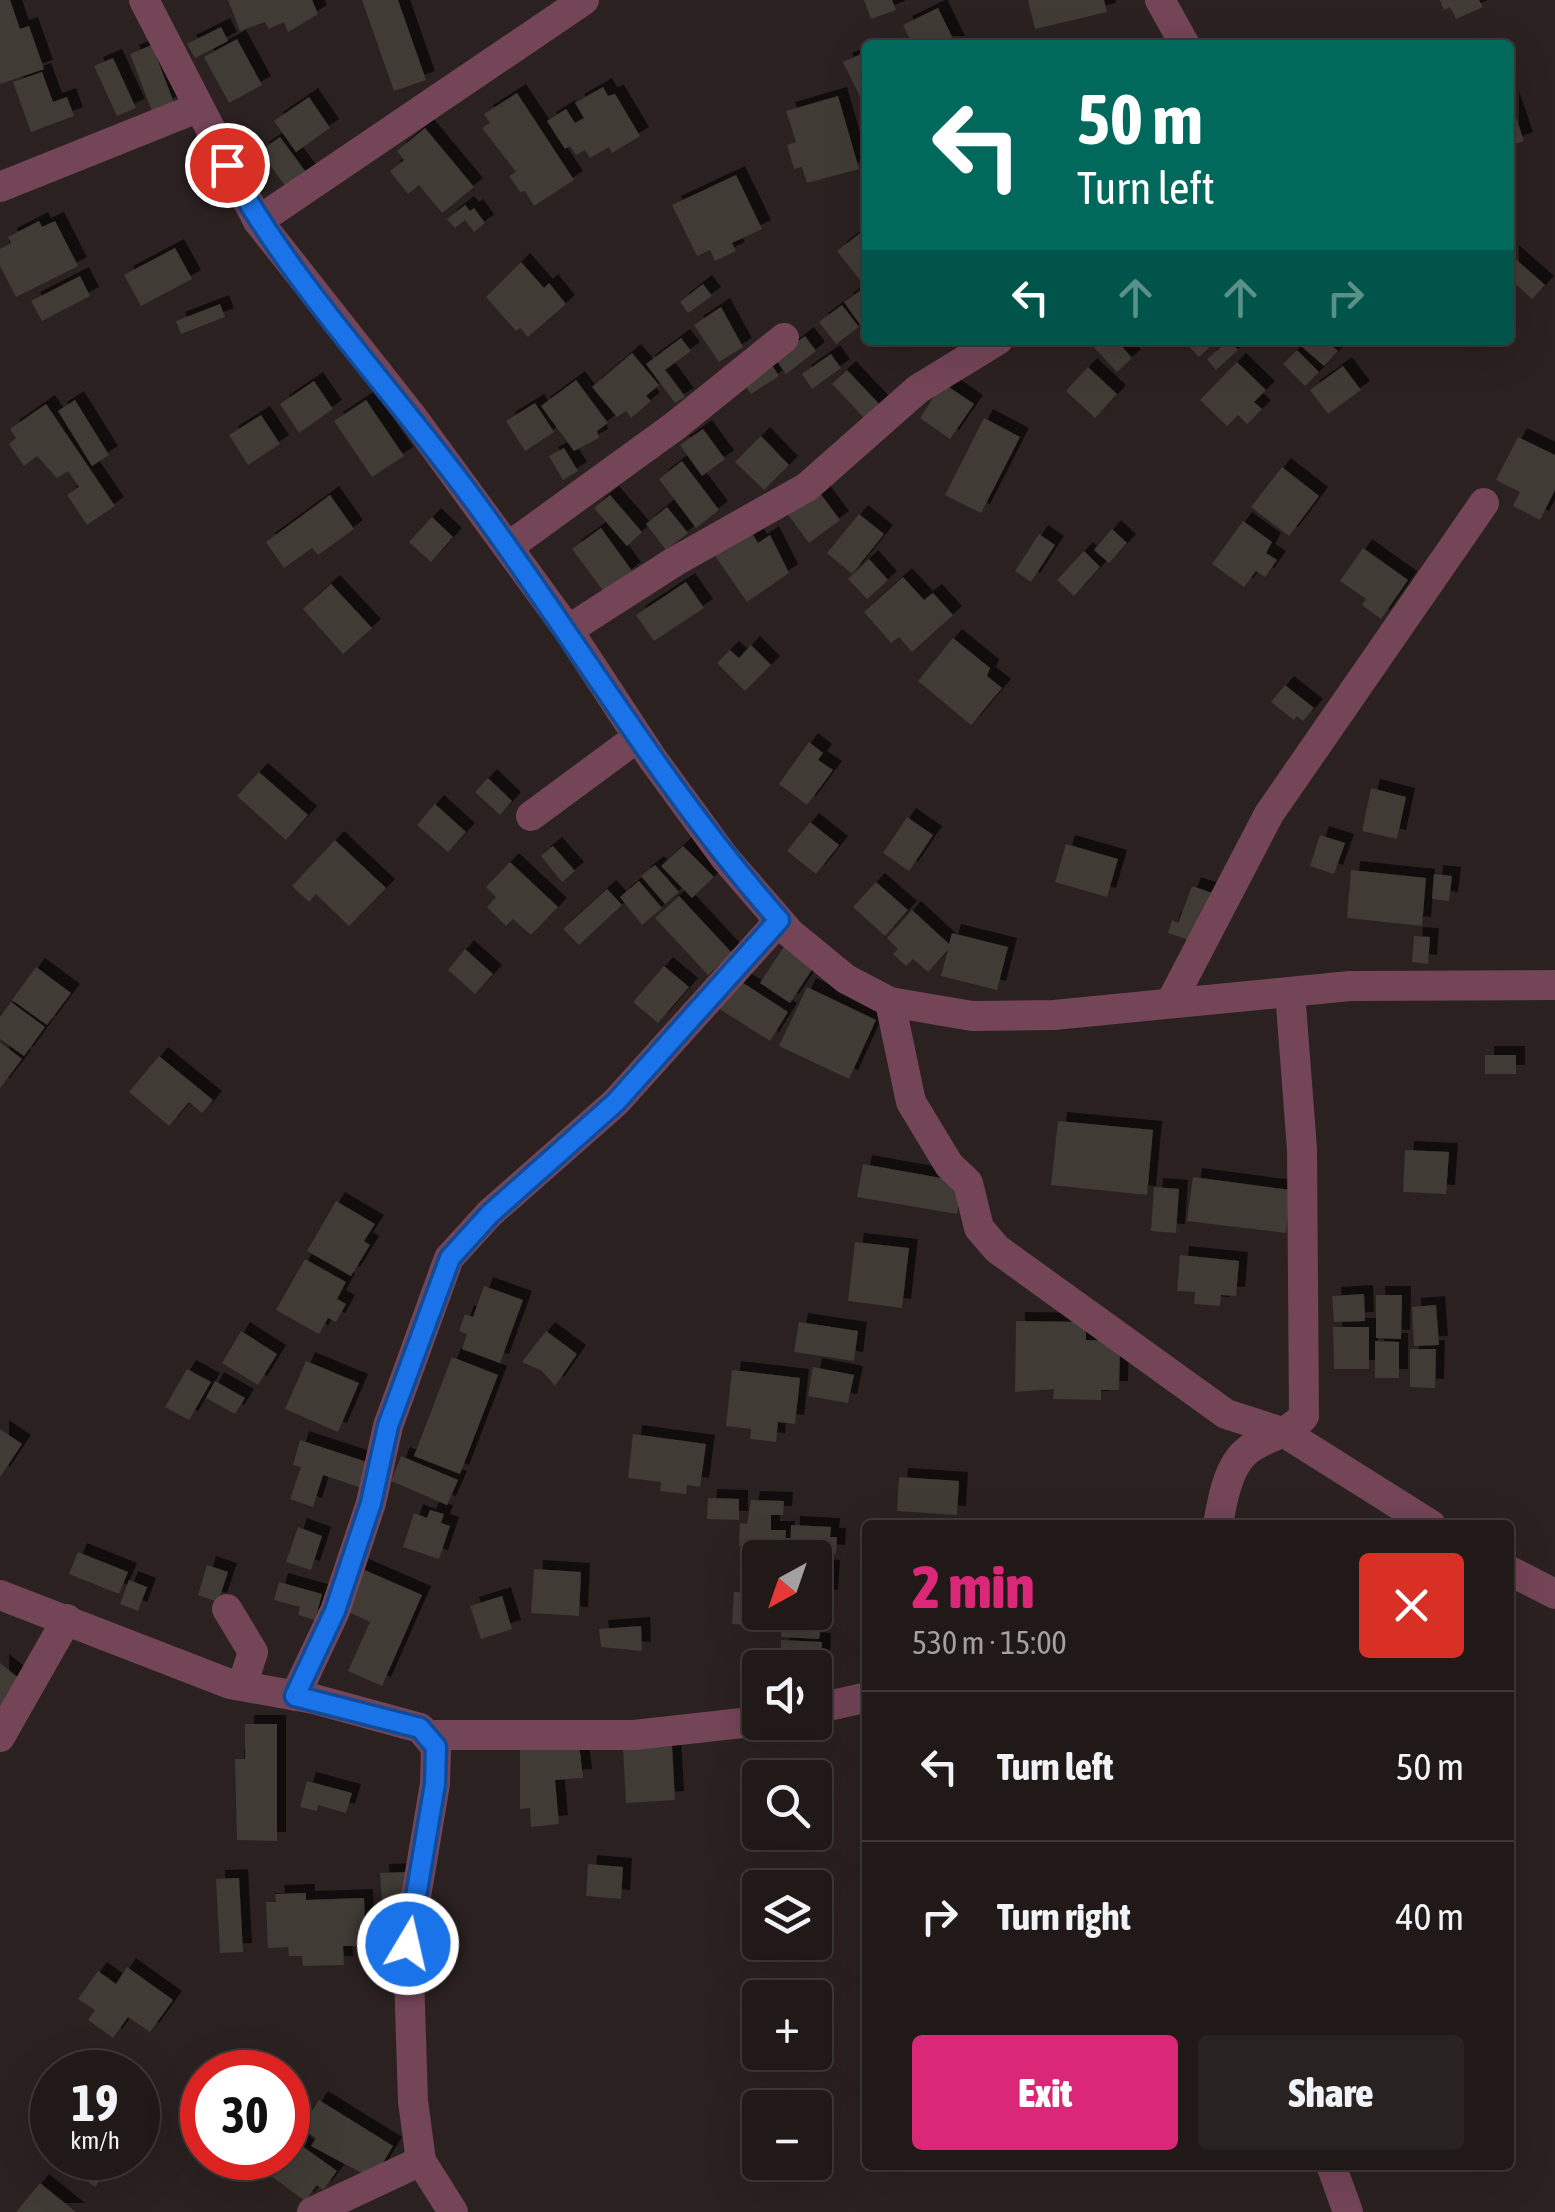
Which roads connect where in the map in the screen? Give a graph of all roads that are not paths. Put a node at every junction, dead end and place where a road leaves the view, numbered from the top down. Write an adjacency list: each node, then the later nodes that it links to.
1 (144, 0): 5 (street)
2 (584, 0): 7 (street)
3 (1160, 0): 4 (street)
4 (1182, 40)
5 (197, 108): 6 (street); 7 (street)
6 (0, 186)
7 (258, 222): 11 (street)
8 (784, 338): 11 (street)
9 (990, 345): 12 (street)
10 (1484, 502): 19 (street)
11 (508, 547): 12 (street)
12 (568, 630): 13 (street)
13 (638, 737): 14 (street); 15 (street)
14 (531, 816)
15 (779, 920): 18 (street); 29 (street)
16 (1555, 985): 17 (street)
17 (1290, 992): 19 (street); 20 (street)
18 (890, 1002): 19 (street); 20 (street)
19 (1171, 1002)
20 (1286, 1433): 21 (street); 22 (street)
21 (1219, 1520)
22 (1423, 1520)
23 (1514, 1573): 24 (street)
24 (1555, 1594)
25 (0, 1595): 27 (street)
26 (227, 1609): 28 (street)
27 (67, 1619): 28 (street); 34 (street)
28 (242, 1686): 29 (street)
29 (295, 1696): 33 (street)
30 (862, 1698): 31 (street)
31 (832, 1706)
32 (742, 1723): 33 (street)
33 (426, 1735): 35 (street)
34 (0, 1737)
35 (421, 2160): 37 (street); 38 (street)
36 (1333, 2170): 39 (street)
37 (312, 2212)
38 (452, 2212)
39 (1348, 2212)

